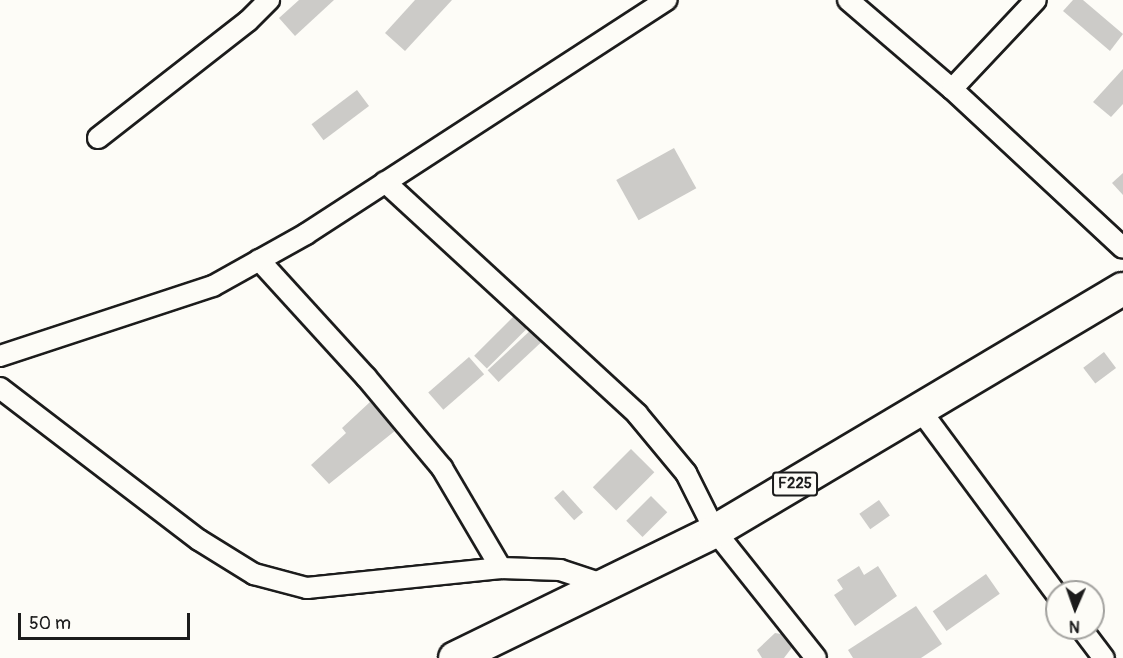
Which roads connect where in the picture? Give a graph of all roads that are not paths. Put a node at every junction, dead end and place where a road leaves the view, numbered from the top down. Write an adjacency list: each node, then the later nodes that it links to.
1 (269, 0): 6 (street)
2 (667, 0): 7 (street)
3 (848, 0): 5 (street)
4 (1036, 0): 5 (street)
5 (952, 89): 8 (street)
6 (98, 138)
7 (385, 182): 9 (street); 14 (street)
8 (1123, 248)
9 (259, 260): 11 (street); 15 (street)
10 (1122, 292): 13 (main road, F225)
11 (0, 356)
12 (0, 388): 15 (street)
13 (921, 411): 14 (main road, F225); 16 (street)
14 (715, 531): 17 (main road, F225); 20 (street)
15 (501, 568): 17 (street)
16 (1046, 580)
17 (605, 585): 19 (main road, F225)
18 (1090, 640): 21 (street)
19 (455, 658)
20 (816, 658)
21 (1104, 658)

